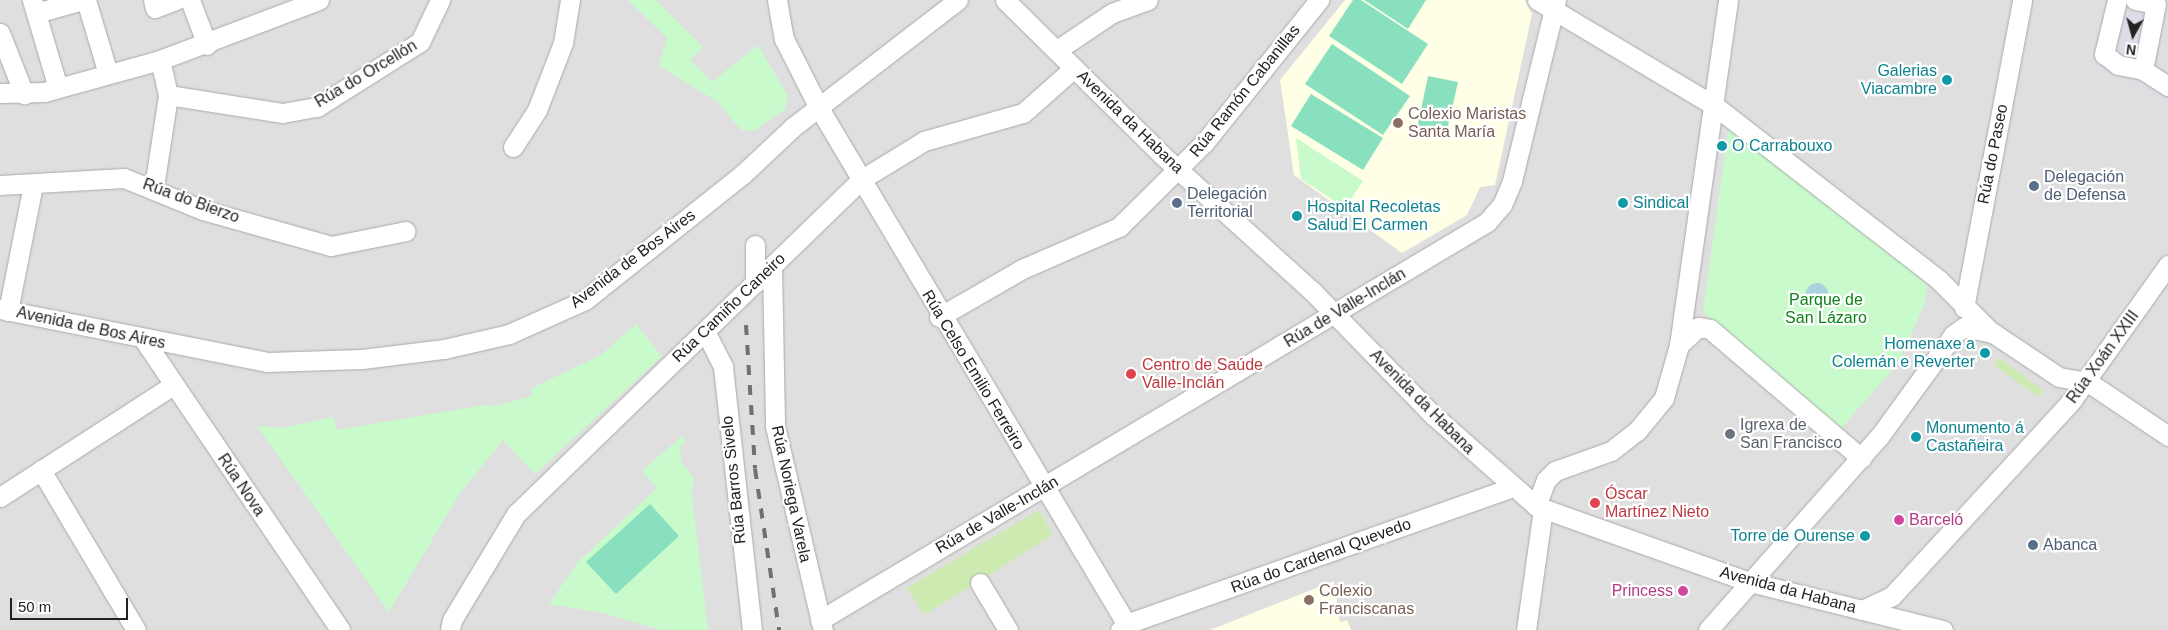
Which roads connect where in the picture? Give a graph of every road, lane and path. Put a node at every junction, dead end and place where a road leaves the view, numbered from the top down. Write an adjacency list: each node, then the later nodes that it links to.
1 (84, 0): 19 (street); 26 (street)
2 (153, 0): 3 (street)
3 (176, 0)
4 (190, 0): 21 (street)
5 (440, 0): 31 (street, Rúa do Orcellón)
6 (570, 0): 34 (street)
7 (777, 0): 33 (street, Rúa Celso Emilio Ferreiro)
8 (958, 0): 33 (street, Avenida de Bos Aires)
9 (1005, 0): 22 (street, Avenida da Habana)
10 (1148, 0): 22 (street)
11 (1319, 0): 35 (street, Rúa Ramón Cabanillas)
12 (1537, 0): 18 (street)
13 (1728, 0): 32 (street)
14 (2022, 0): 45 (street, Rúa do Paseo)
15 (2117, 0): 25 (street)
16 (2135, 0): 25 (street)
17 (310, 2): 21 (street)
18 (1556, 6): 32 (street); 47 (street, Rúa de Valle-Inclán)
19 (34, 7): 28 (street)
20 (0, 33): 30 (street)
21 (207, 45): 23 (street)
22 (1057, 50): 24 (street, Avenida da Habana)
23 (160, 60): 26 (street); 31 (street)
24 (1074, 68): 35 (street, Avenida da Habana); 36 (street, Rúa Camiño Caneiro)
25 (2143, 70): 27 (street)
26 (108, 74): 28 (street)
27 (2168, 86)
28 (58, 88): 30 (street)
29 (0, 93): 30 (street)
30 (24, 94)
31 (168, 95): 39 (street)
32 (1715, 106): 45 (street); 52 (street)
33 (819, 108): 36 (street, Rúa Celso Emilio Ferreiro); 53 (street, Avenida de Bos Aires)
34 (513, 147)
35 (1179, 170): 47 (street, Avenida da Habana); 48 (street, Rúa Ramón Cabanillas)
36 (862, 179): 43 (street, Rúa Camiño Caneiro); 48 (street, Rúa Celso Emilio Ferreiro)
37 (0, 185): 38 (street, Rúa do Bierzo)
38 (33, 185): 39 (street, Rúa do Bierzo); 46 (street)
39 (154, 187): 40 (street, Rúa do Bierzo)
40 (406, 231)
41 (755, 245): 44 (street)
42 (2168, 265): 56 (street, Rúa Xoán XXIII)
43 (772, 266): 44 (street, Rúa Camiño Caneiro); 70 (street, Rúa Noriega Varela)
44 (756, 283): 49 (street, Rúa Camiño Caneiro)
45 (1964, 308): 50 (street)
46 (4, 310): 51 (street, Avenida de Bos Aires)
47 (1334, 315): 62 (street, Rúa de Valle-Inclán); 63 (street, Avenida da Habana)
48 (940, 317): 62 (street, Rúa Celso Emilio Ferreiro)
49 (706, 333): 74 (street, Rúa Camiño Caneiro); 75 (street, Rúa Barros Sivelo)
50 (1993, 333): 55 (street); 60 (street)
51 (144, 340): 53 (street, Avenida de Bos Aires); 54 (street, Rúa Nova)
52 (1679, 346): 60 (street); 65 (street)
53 (182, 347): 54 (street, Avenida de Bos Aires)
54 (154, 359): 57 (street, Rúa Nova)
55 (2059, 377): 56 (street); 59 (street, Rúa Xoán XXIII)
56 (2088, 382): 58 (street); 59 (street, Rúa Xoán XXIII)
57 (173, 385): 61 (street); 73 (street, Rúa Nova)
58 (2168, 436)
59 (2032, 445): 69 (street, Rúa Xoán XXIII)
60 (1861, 458): 66 (street)
61 (41, 470): 64 (street); 72 (street)
62 (1044, 487): 70 (street, Rúa de Valle-Inclán); 71 (street, Rúa Celso Emilio Ferreiro)
63 (1513, 488): 65 (street, Avenida da Habana); 71 (street, Rúa do Cardenal Quevedo)
64 (0, 497)
65 (1540, 507): 66 (street, Avenida da Habana); 77 (street)
66 (1750, 582): 68 (street, Avenida da Habana); 78 (street)
67 (980, 583): 76 (street)
68 (1775, 589): 69 (street, Avenida da Habana); 79 (street)
69 (1862, 610): 80 (street, Avenida da Habana)
70 (821, 625)
71 (1126, 628)
72 (136, 630)
73 (340, 630)
74 (450, 630)
75 (752, 630)
76 (1008, 630)
77 (1526, 630)
78 (1708, 630)
79 (1723, 630)
80 (1943, 630)

